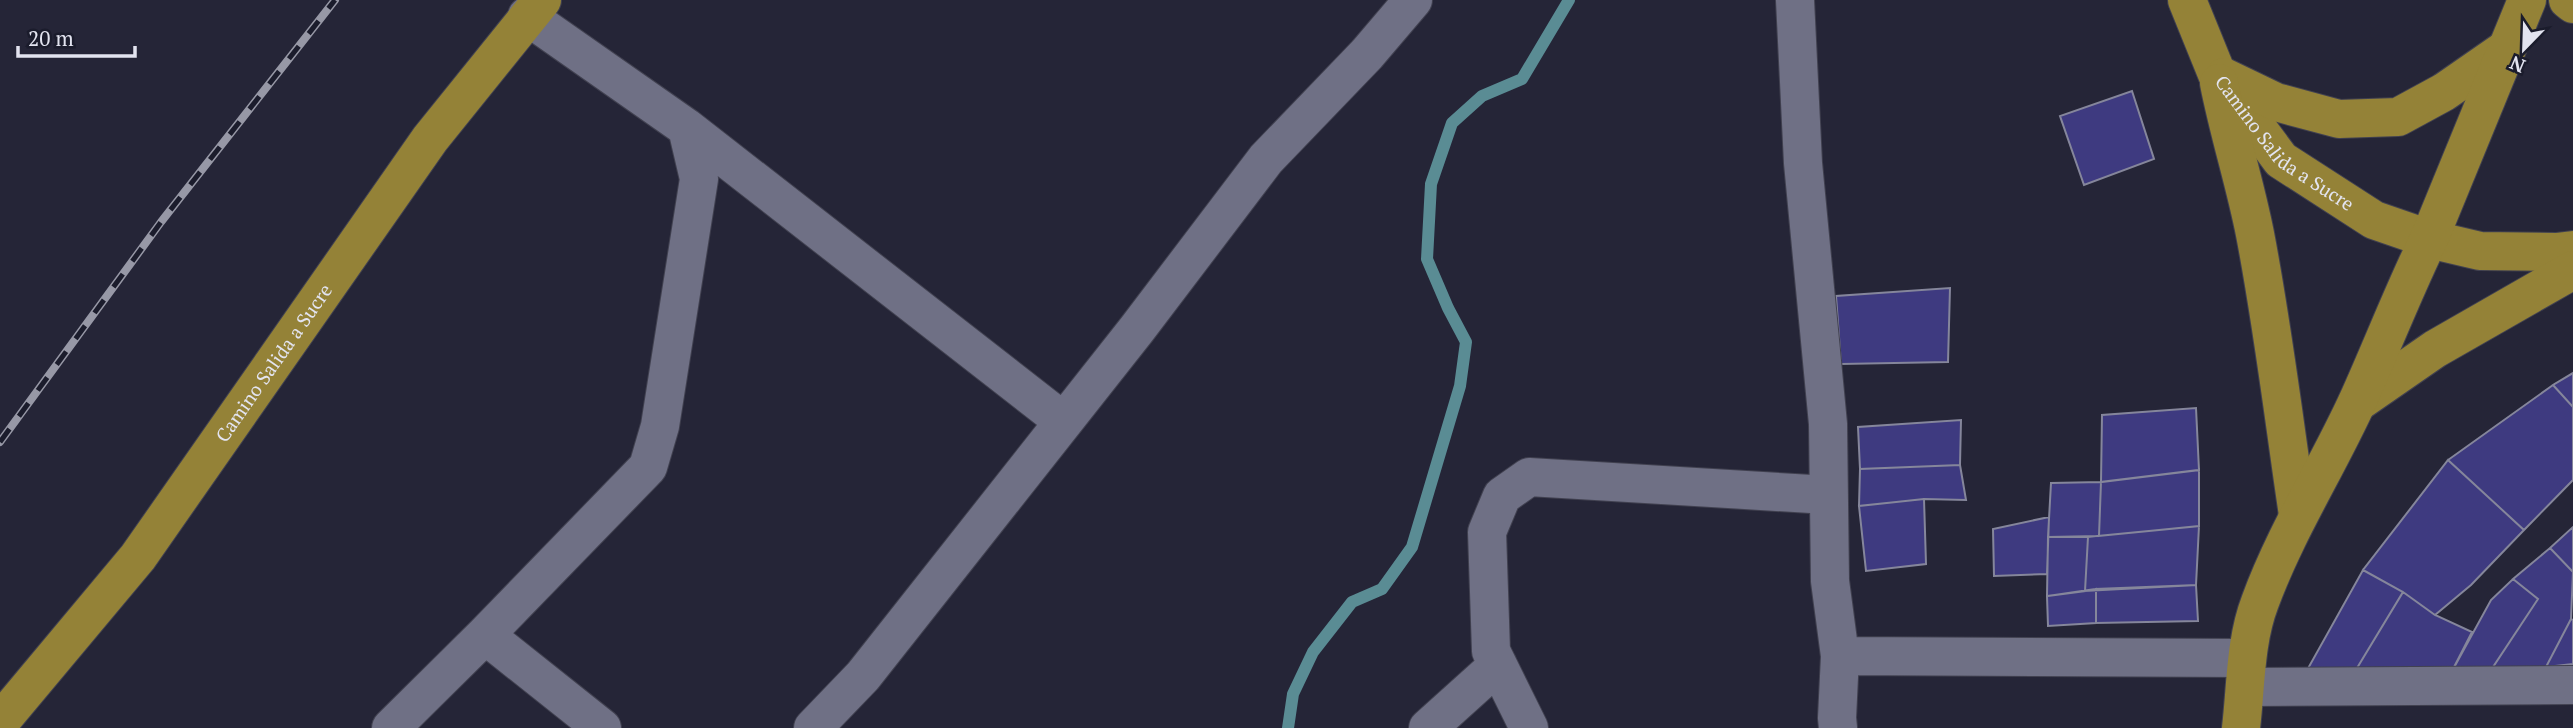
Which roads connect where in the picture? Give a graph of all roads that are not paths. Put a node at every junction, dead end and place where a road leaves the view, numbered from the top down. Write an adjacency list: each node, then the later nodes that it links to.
1 (1413, 0): 15 (street)
2 (1795, 0): 16 (street)
3 (2187, 0): 9 (main road, Camino Salida a Sucre)
4 (2527, 0): 8 (main road)
5 (2568, 0): 6 (main road)
6 (2573, 4)
7 (535, 8): 10 (street); 23 (main road, Camino Salida a Sucre)
8 (2506, 49): 9 (main road); 11 (main road)
9 (2217, 74): 11 (main road, Camino Salida a Sucre); 17 (main road)
10 (687, 128): 15 (street); 18 (street)
11 (2429, 239): 12 (main road, Camino Salida a Sucre); 14 (main road)
12 (2573, 250)
13 (2573, 270): 14 (main road)
14 (2357, 403): 17 (main road)
15 (1063, 421): 26 (street)
16 (1828, 495): 19 (street); 20 (street)
17 (2298, 514): 21 (main road)
18 (485, 635): 24 (street); 25 (street)
19 (1840, 656): 21 (street); 29 (street)
20 (1498, 665): 27 (street); 28 (street)
21 (2246, 673): 22 (street); 30 (main road)
22 (2573, 685)
23 (0, 722)
24 (391, 728)
25 (601, 728)
26 (813, 728)
27 (1428, 728)
28 (1529, 728)
29 (1838, 728)
30 (2241, 728)

